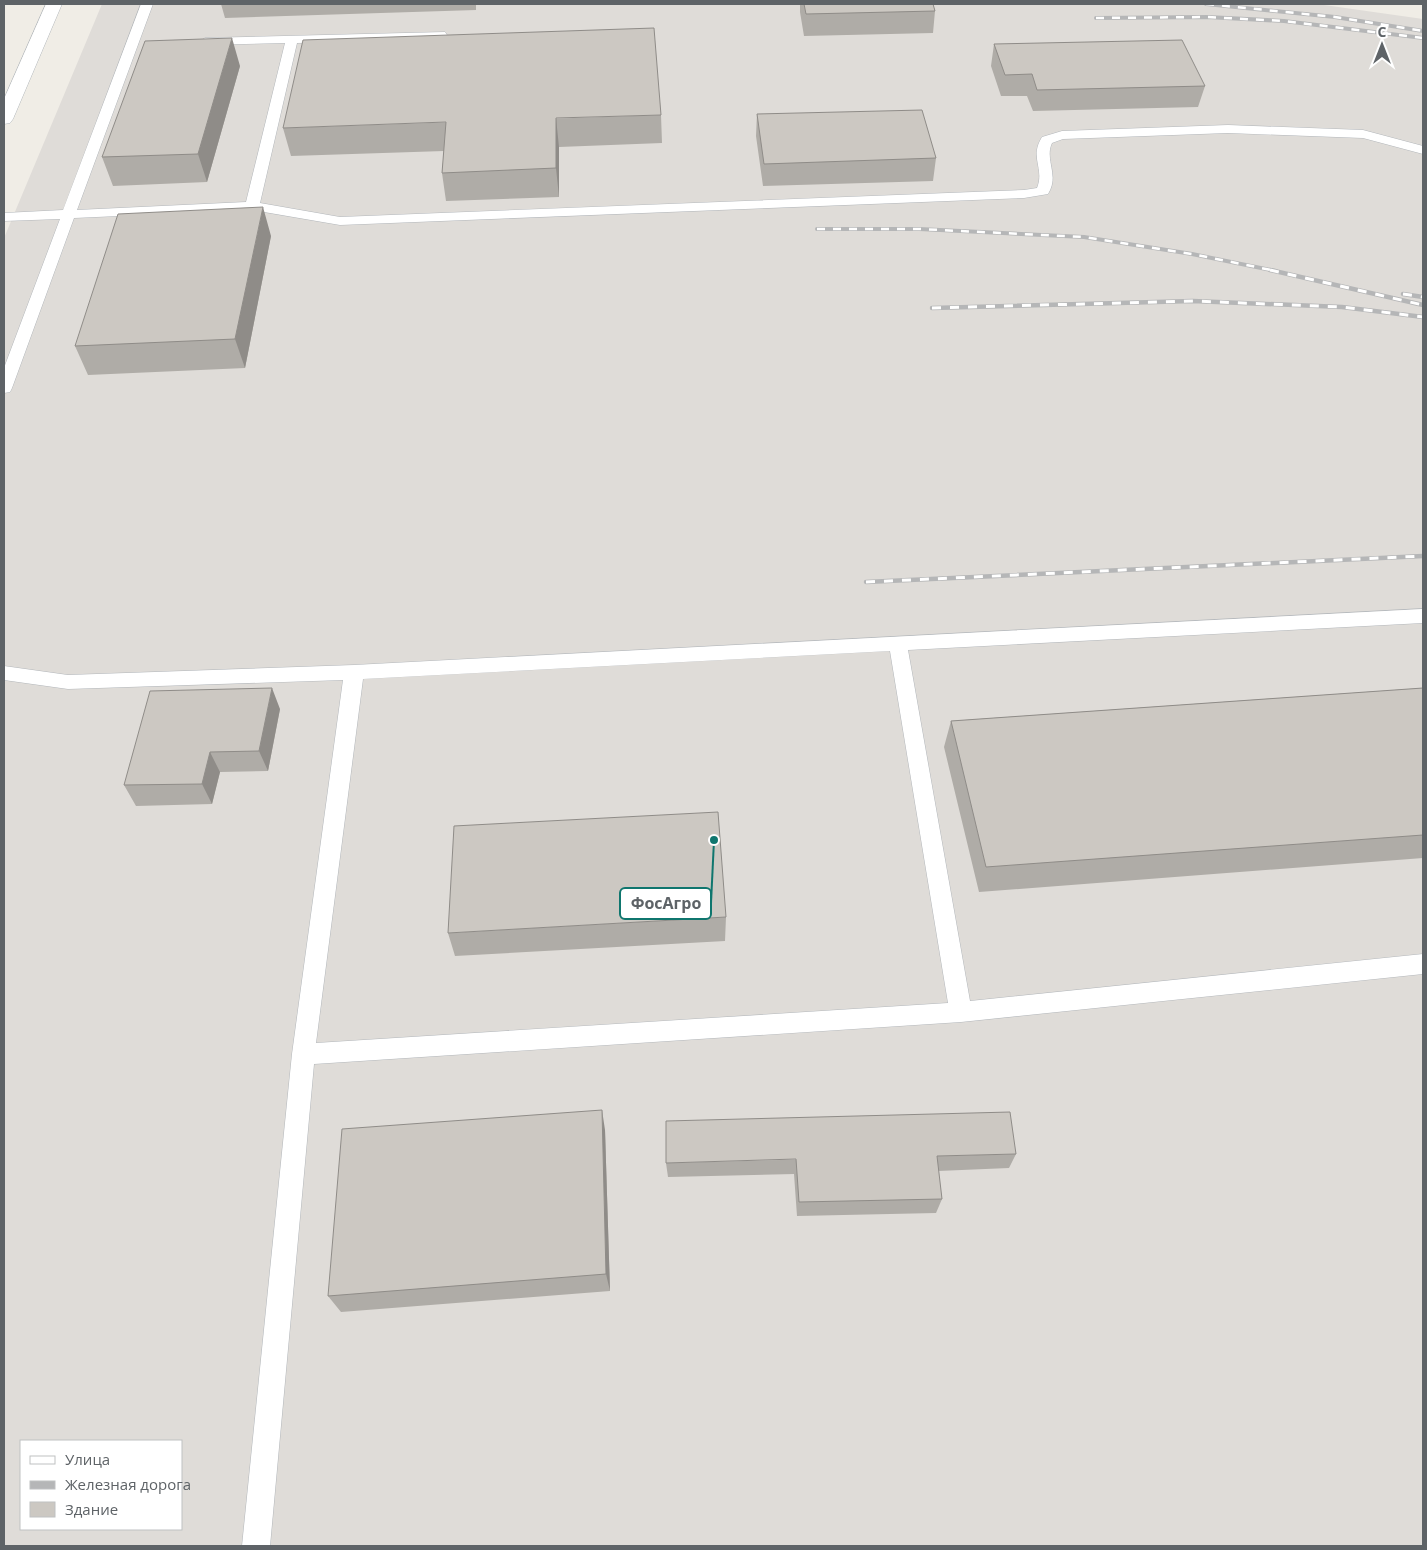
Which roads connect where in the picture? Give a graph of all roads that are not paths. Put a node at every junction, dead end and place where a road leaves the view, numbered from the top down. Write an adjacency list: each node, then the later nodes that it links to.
1 (54, 4): 8 (main road)
2 (147, 4): 6 (lane)
3 (441, 35): 4 (lane)
4 (292, 40): 5 (lane); 10 (lane)
5 (197, 42)
6 (131, 44): 7 (lane); 11 (lane)
7 (150, 44)
8 (6, 110)
9 (1423, 150): 10 (lane)
10 (252, 206): 11 (lane)
11 (67, 215): 12 (lane); 13 (lane)
12 (4, 217)
13 (4, 388)
14 (1423, 616): 15 (lane)
15 (898, 645): 16 (lane); 19 (lane)
16 (354, 672): 17 (lane); 20 (lane)
17 (4, 673)
18 (1423, 964): 19 (lane)
19 (960, 1012): 20 (lane)
20 (303, 1054): 21 (lane)
21 (256, 1546)

